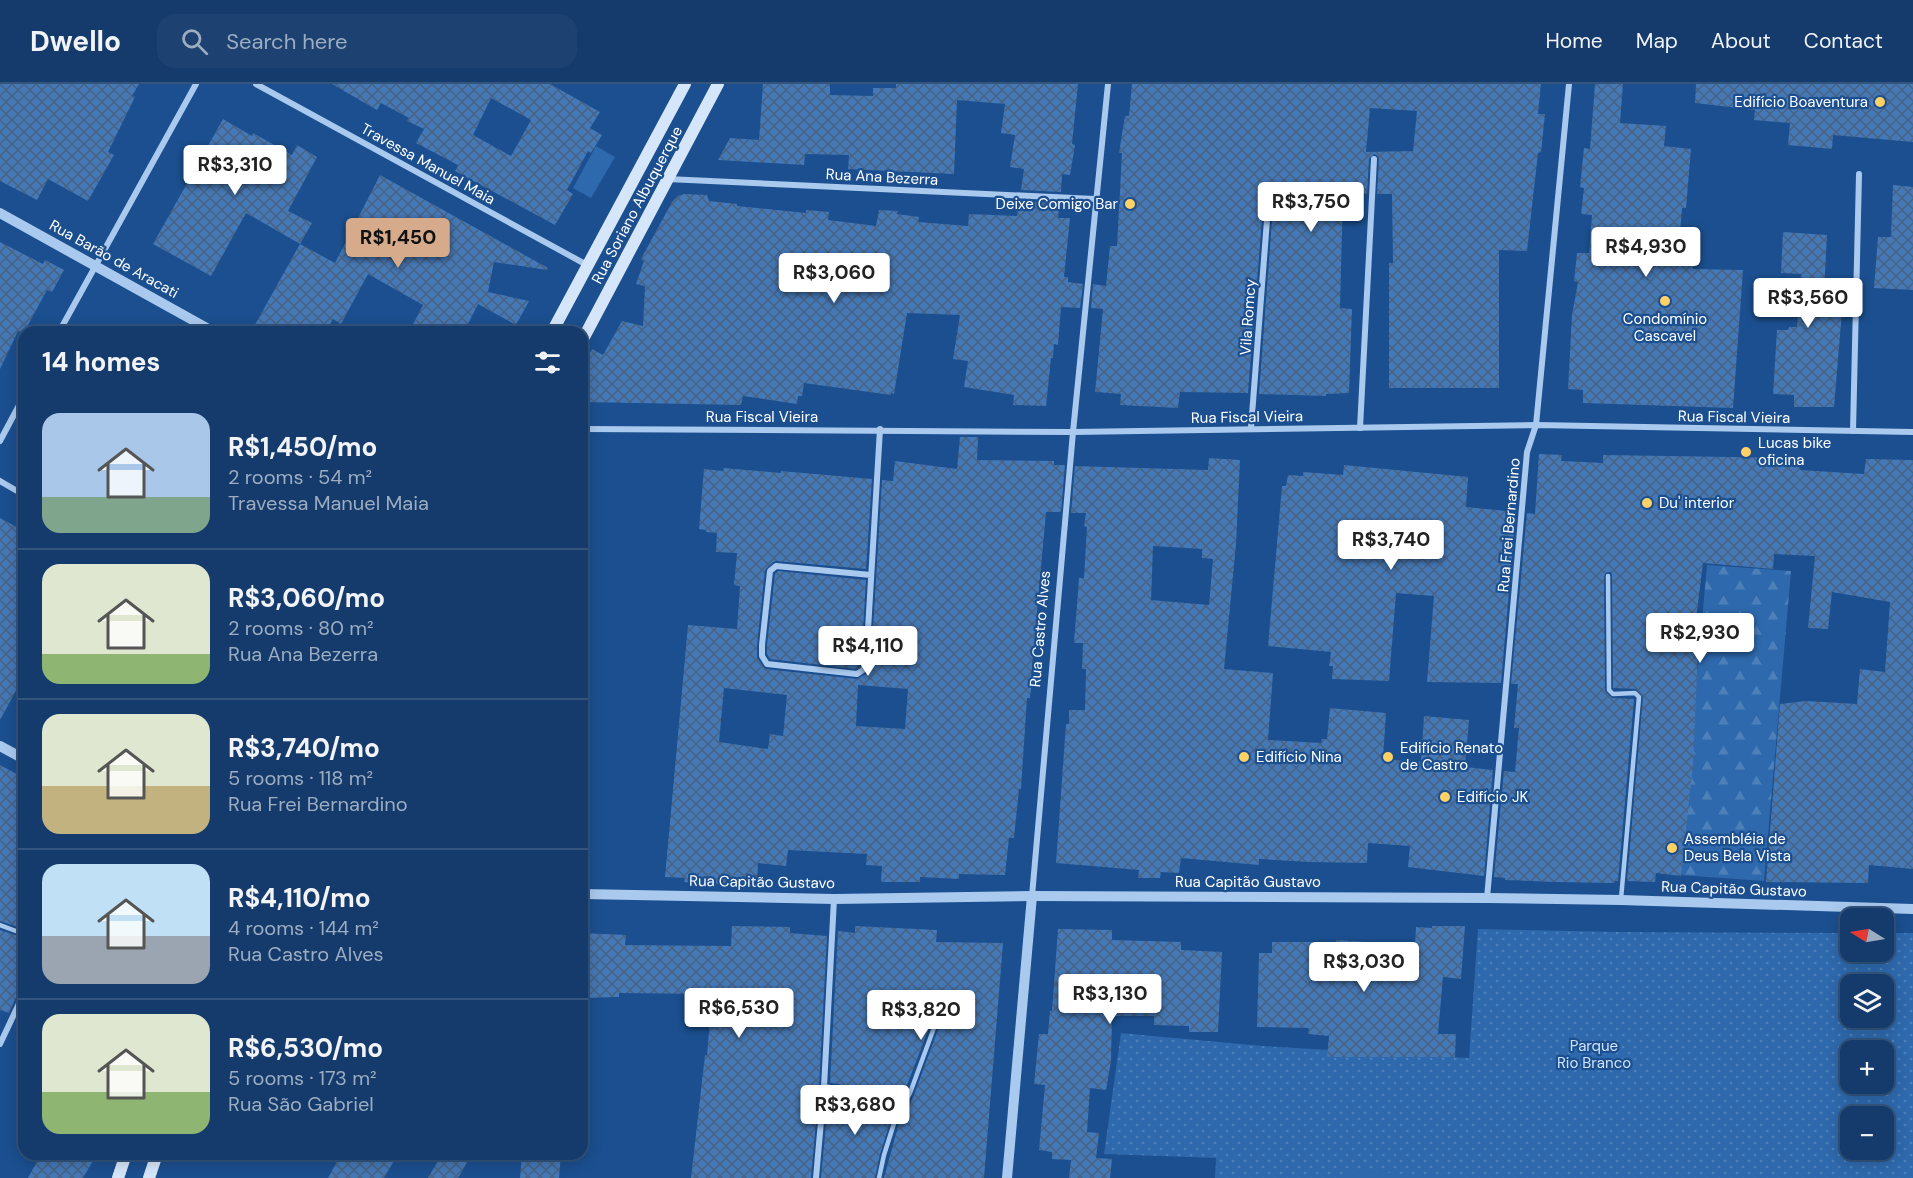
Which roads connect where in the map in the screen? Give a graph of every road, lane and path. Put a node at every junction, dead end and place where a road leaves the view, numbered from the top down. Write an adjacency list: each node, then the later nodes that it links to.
1 (196, 84): 14 (street)
2 (256, 84): 13 (street, Travessa Manuel Maia)
3 (685, 84): 13 (main road, Rua Soriano Albuquerque)
4 (718, 84): 9 (main road, Rua Soriano Albuquerque)
5 (1108, 84): 10 (street, Rua Castro Alves)
6 (1569, 84): 20 (street, Rua Frei Bernardino)
7 (1374, 159): 22 (street)
8 (1859, 174): 25 (street)
9 (667, 179): 10 (street, Rua Ana Bezerra); 18 (main road, Rua Soriano Albuquerque)
10 (1095, 199): 26 (street, Rua Castro Alves)
11 (1268, 207): 21 (street, Vila Romcy)
12 (0, 213): 14 (street, Rua Barão de Aracati)
13 (587, 265): 17 (main road, Rua Soriano Albuquerque)
14 (95, 266): 15 (street); 16 (street, Rua Barão de Aracati)
15 (62, 326)
16 (203, 326)
17 (555, 326)
18 (588, 330)
19 (18, 407): 28 (street)
20 (1536, 425): 22 (street, Rua Fiscal Vieira); 25 (street, Rua Fiscal Vieira); 37 (street, Rua Frei Bernardino)
21 (1251, 428): 22 (street, Rua Fiscal Vieira); 26 (street, Rua Fiscal Vieira)
22 (1360, 428)
23 (588, 429): 24 (street, Rua Fiscal Vieira)
24 (880, 429): 26 (street, Rua Fiscal Vieira); 31 (street)
25 (1853, 431): 27 (street, Rua Fiscal Vieira)
26 (1072, 432): 36 (street, Rua Castro Alves)
27 (1913, 432)
28 (0, 441)
29 (0, 482): 30 (street)
30 (18, 492)
31 (871, 574): 31 (street)
32 (1608, 576): 39 (lane)
33 (0, 746): 34 (street)
34 (18, 756)
35 (588, 894): 38 (street, Rua Capitão Gustavo)
36 (1032, 896): 37 (street, Rua Capitão Gustavo); 38 (street, Rua Capitão Gustavo); 54 (street, Rua Castro Alves)
37 (1487, 898): 39 (street, Rua Capitão Gustavo)
38 (834, 899): 46 (street)
39 (1620, 900): 40 (street, Rua Capitão Gustavo)
40 (1913, 909)
41 (0, 925): 42 (lane)
42 (18, 932)
43 (18, 1006): 45 (street)
44 (935, 1025): 47 (lane)
45 (0, 1044)
46 (824, 1087): 47 (street); 52 (street)
47 (904, 1105): 53 (lane)
48 (124, 1160): 50 (main road)
49 (155, 1160): 51 (main road)
50 (118, 1178)
51 (149, 1178)
52 (816, 1178)
53 (879, 1178)
54 (1007, 1178)

